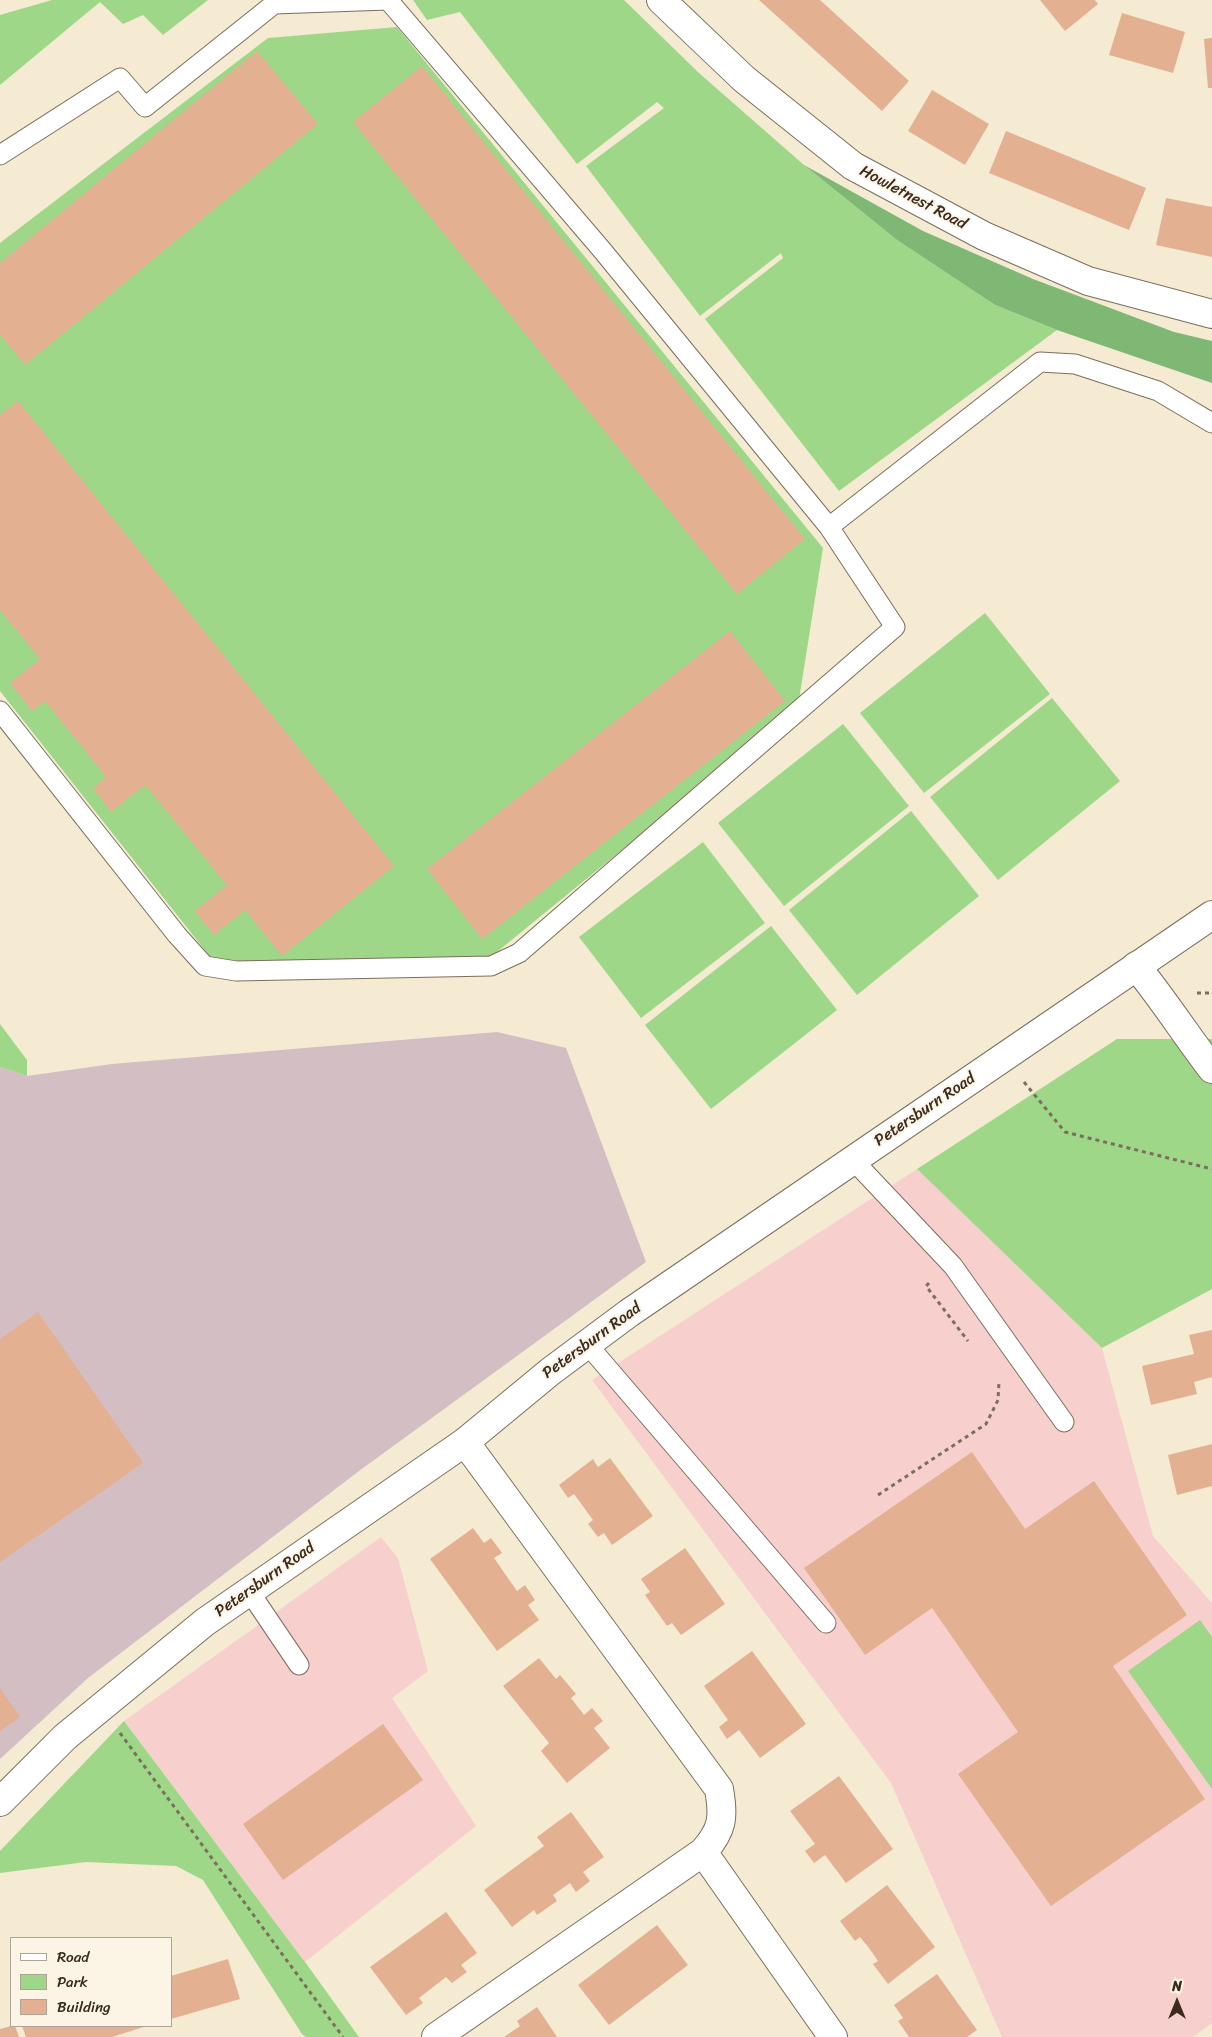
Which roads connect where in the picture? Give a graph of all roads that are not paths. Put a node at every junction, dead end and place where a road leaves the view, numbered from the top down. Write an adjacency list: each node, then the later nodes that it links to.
1 (388, 0): 3 (lane); 6 (lane)
2 (661, 0): 4 (street, Howletnest Road)
3 (0, 155)
4 (1212, 314)
5 (1212, 423): 6 (lane)
6 (829, 526): 7 (lane)
7 (0, 711)
8 (1212, 915): 9 (street, Petersburn Road)
9 (1136, 966): 10 (street); 11 (street, Petersburn Road)
10 (1212, 1069)
11 (853, 1160): 12 (street, Petersburn Road); 13 (lane)
12 (587, 1344): 14 (street, Petersburn Road); 16 (lane)
13 (1064, 1422)
14 (464, 1442): 15 (street, Petersburn Road); 19 (street)
15 (249, 1591): 17 (lane); 18 (street, Petersburn Road)
16 (826, 1623)
17 (299, 1665)
18 (0, 1802)
19 (703, 1852): 20 (street); 21 (street)
20 (436, 2037)
21 (833, 2037)

